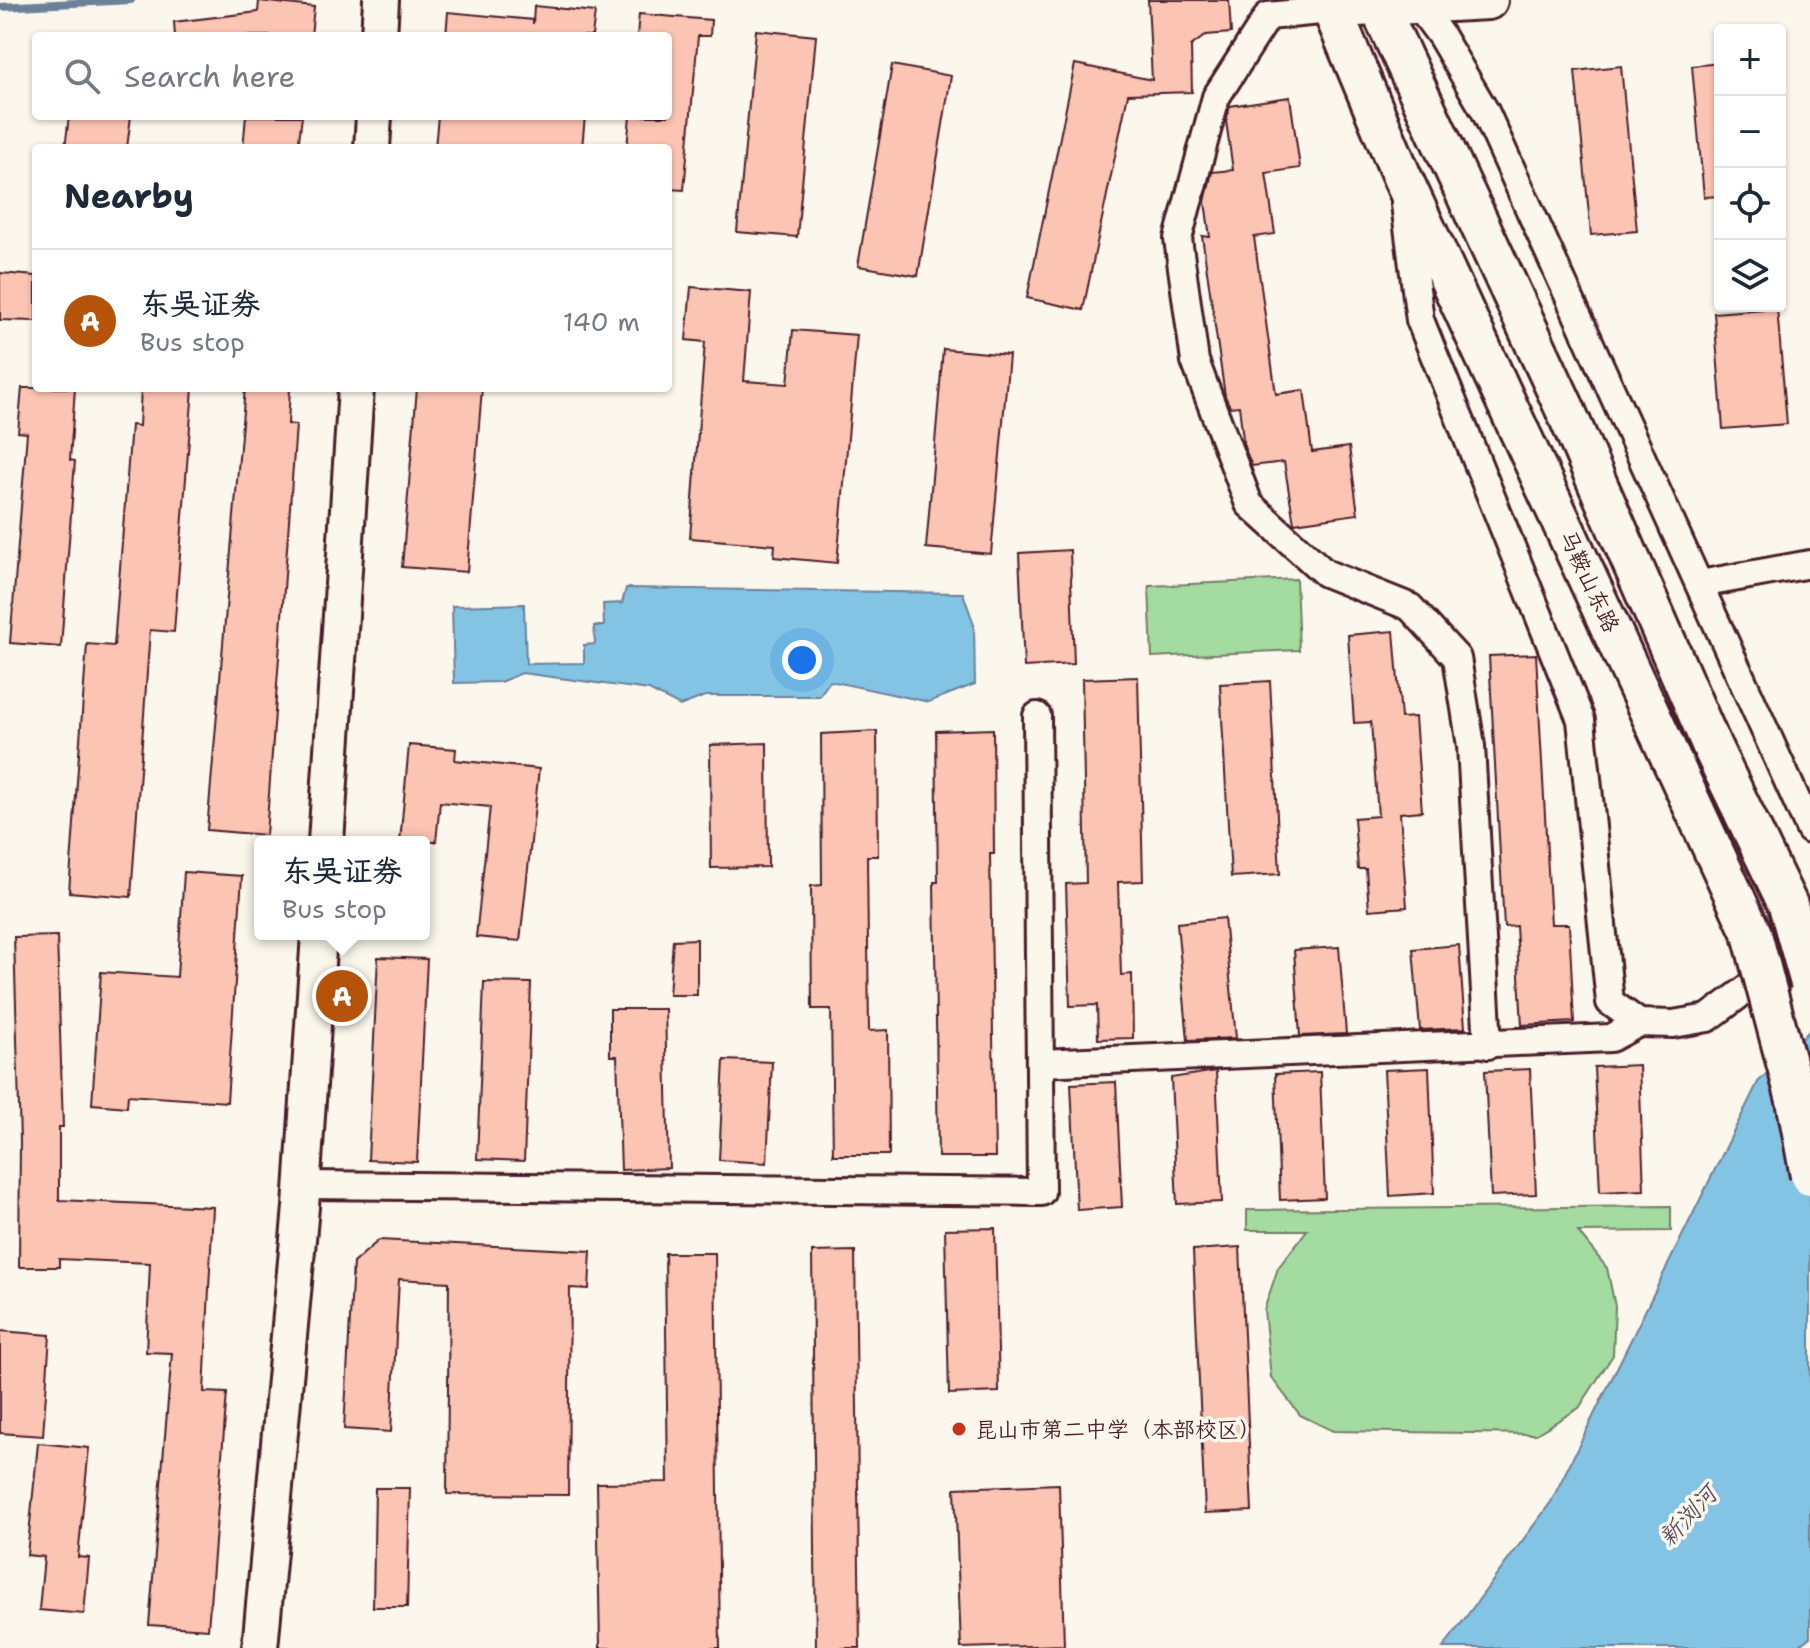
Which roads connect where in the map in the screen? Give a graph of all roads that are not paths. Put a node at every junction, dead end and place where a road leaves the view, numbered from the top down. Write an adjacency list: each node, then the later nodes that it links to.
1 (1488, 0): 4 (main road)
2 (1376, 2): 3 (main road); 4 (main road); 16 (main road, 马鞍山东路, bridge)
3 (1329, 5): 7 (main road, 马鞍山东路); 18 (street)
4 (1418, 5): 10 (street)
5 (374, 120): 6 (street)
6 (372, 144)
7 (1402, 177): 17 (street); 20 (main road, 马鞍山东路, bridge)
8 (356, 392): 13 (street)
9 (1810, 564): 10 (street)
10 (1700, 584): 12 (street)
11 (1037, 716): 19 (street)
12 (1810, 830)
13 (326, 836)
14 (319, 940): 21 (street)
15 (1810, 942): 17 (street)
16 (1810, 983)
17 (1639, 1023): 18 (street)
18 (1488, 1045): 19 (street)
19 (1040, 1063): 21 (street)
20 (1810, 1176)
21 (303, 1185): 22 (street)
22 (260, 1648)

